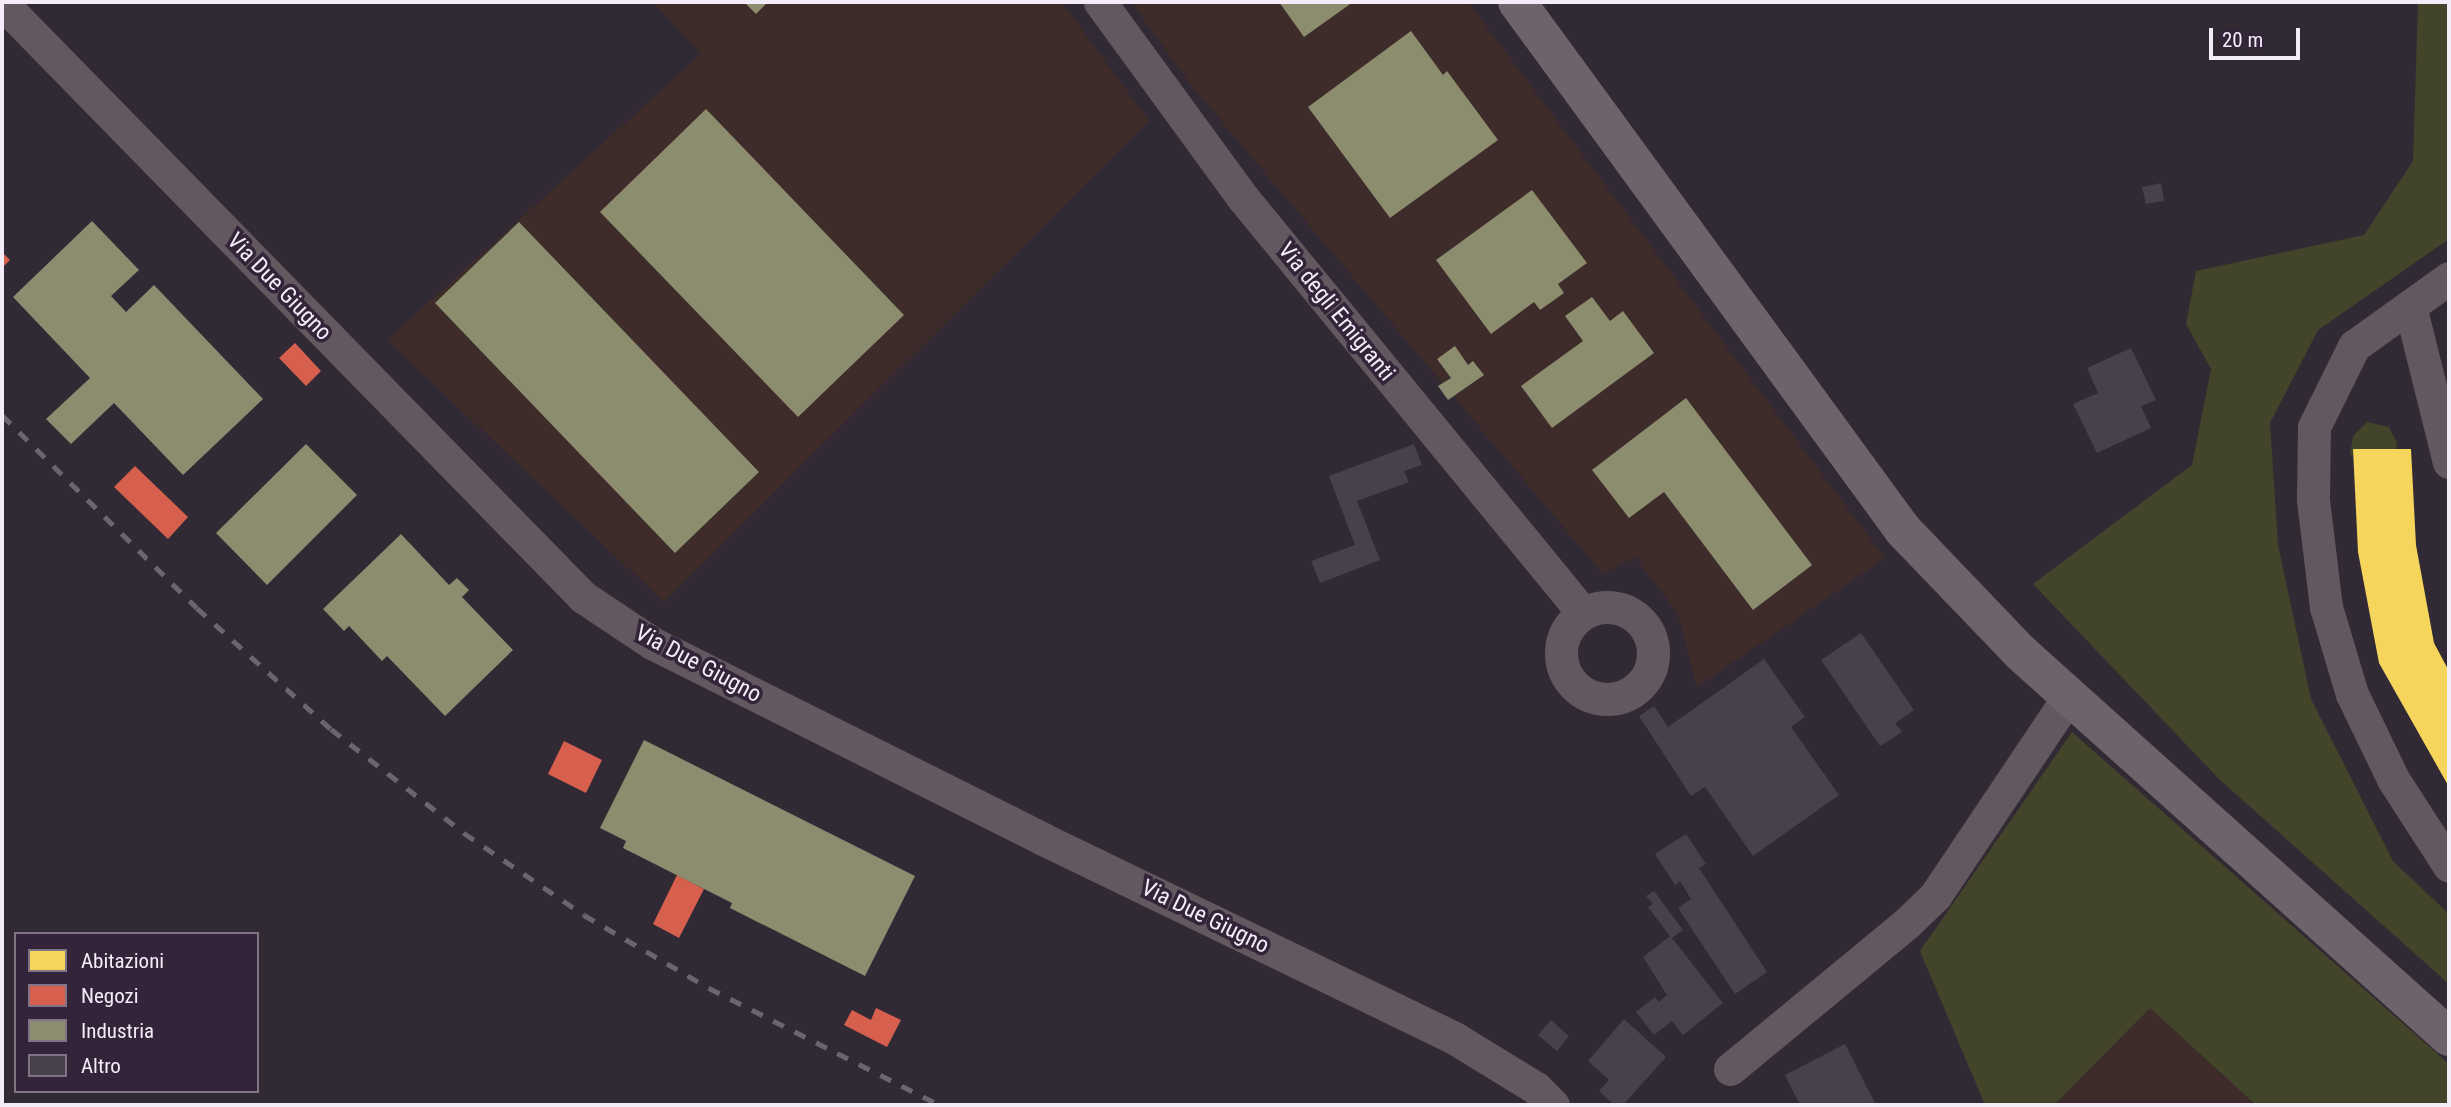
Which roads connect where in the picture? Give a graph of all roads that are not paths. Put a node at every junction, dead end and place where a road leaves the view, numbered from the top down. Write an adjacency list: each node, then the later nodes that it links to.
1 (1100, 2): 7 (street, Via degli Emigranti)
2 (1517, 2): 8 (main road)
3 (2, 3): 12 (street, Via Due Giugno)
4 (2449, 278): 5 (street)
5 (2410, 306): 6 (street); 9 (street)
6 (2449, 462)
7 (1583, 613)
8 (2068, 697): 10 (main road); 11 (street)
9 (2449, 866)
10 (2449, 1037)
11 (1730, 1069)
12 (1553, 1105)

